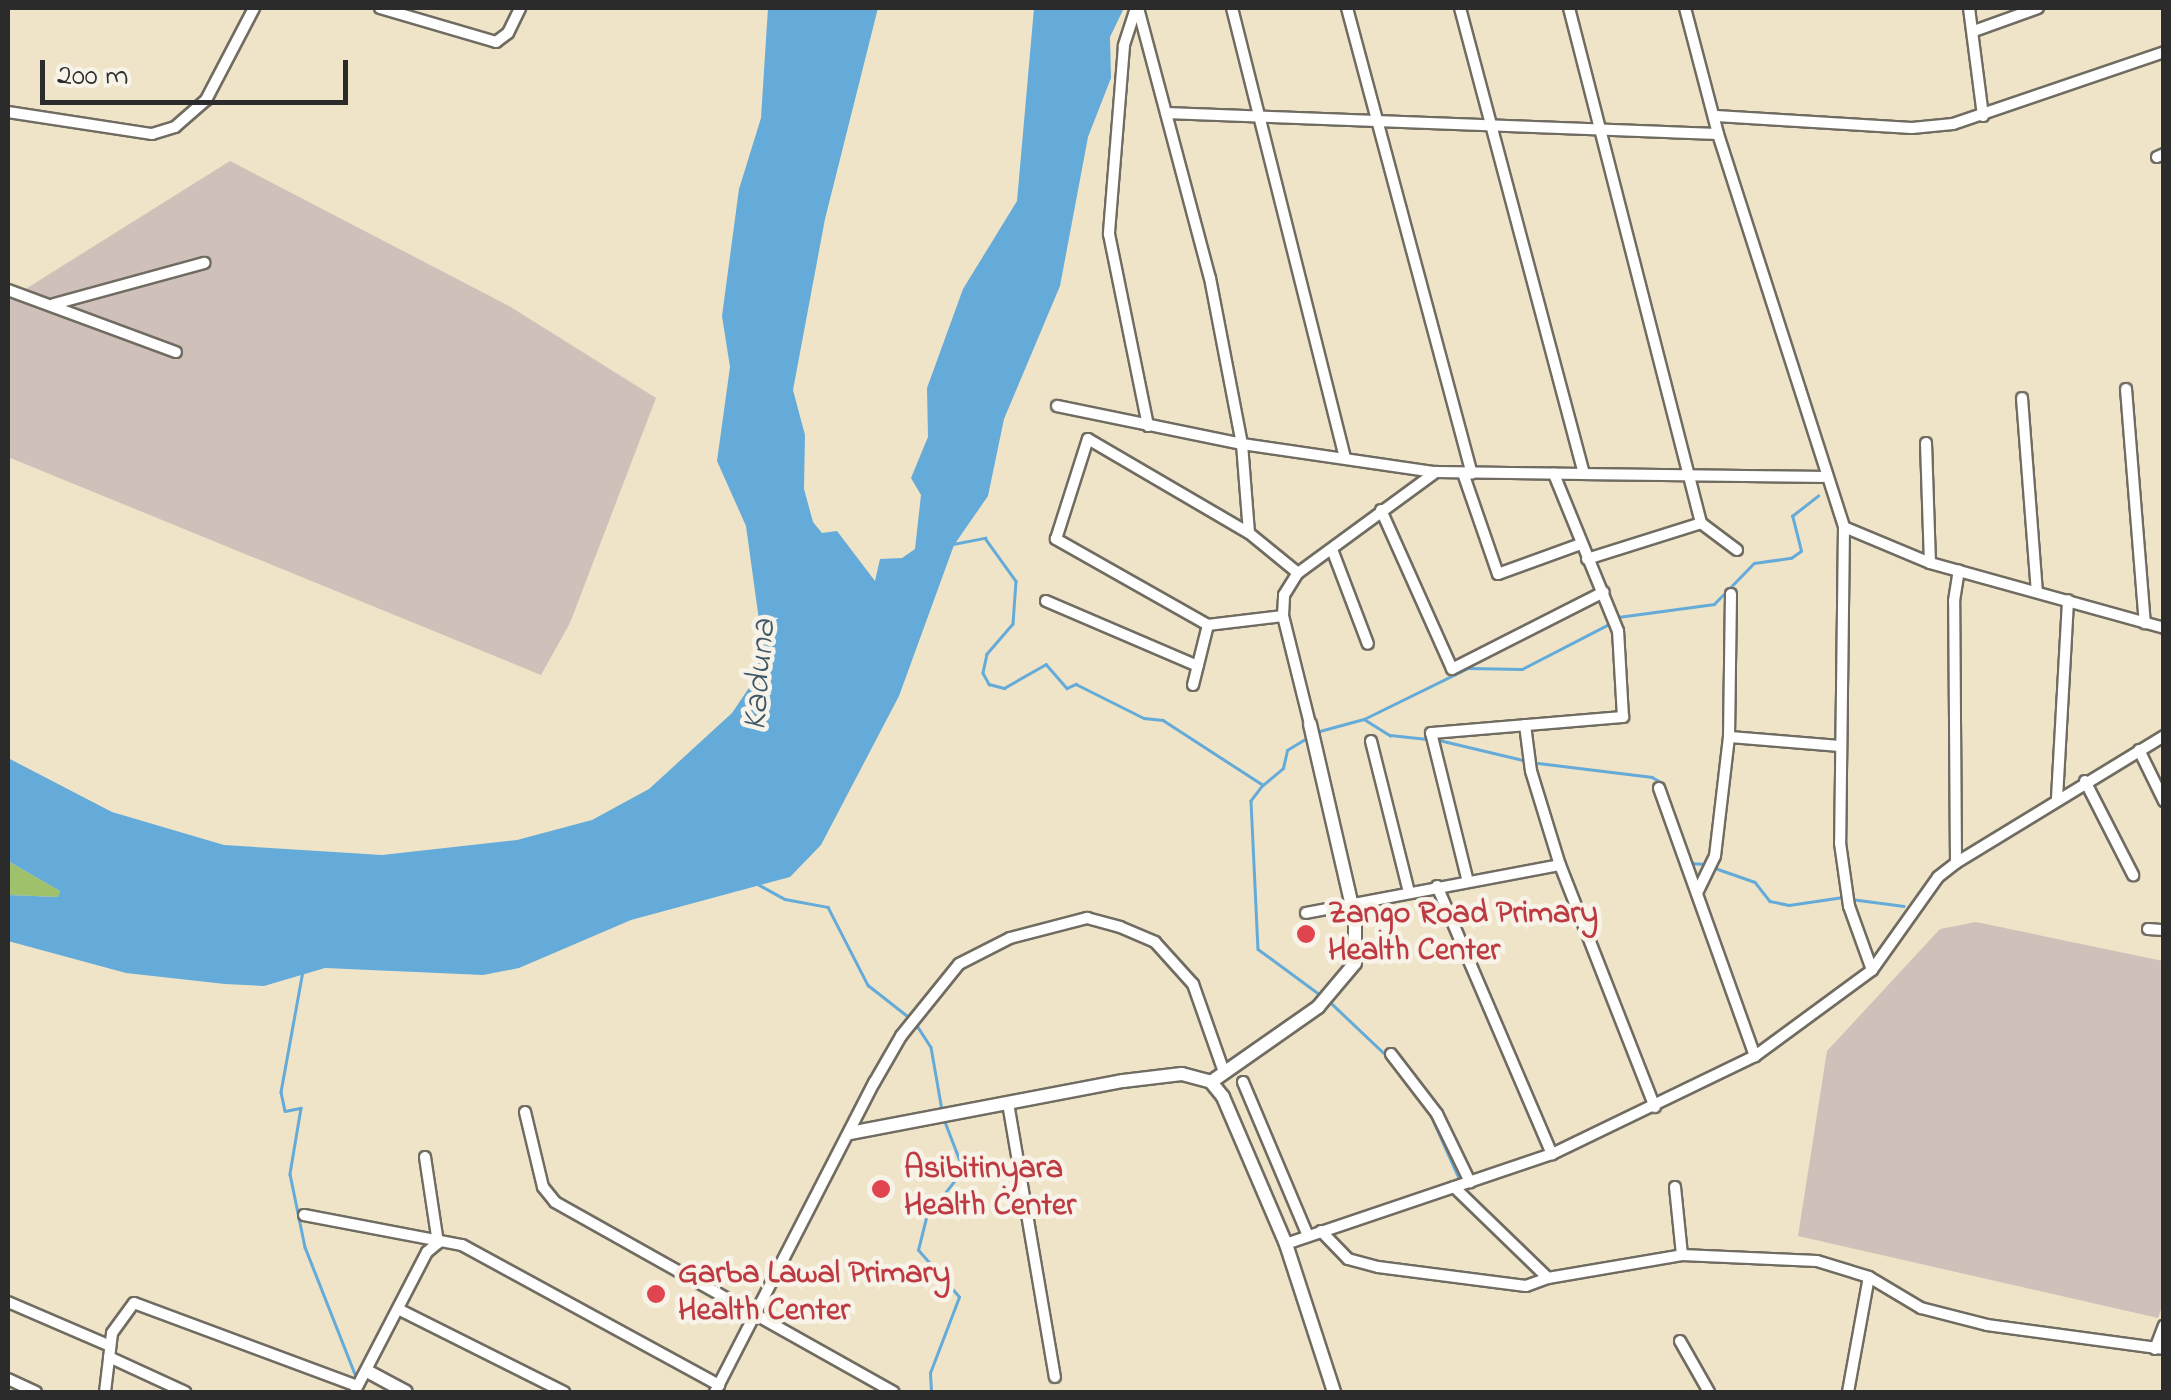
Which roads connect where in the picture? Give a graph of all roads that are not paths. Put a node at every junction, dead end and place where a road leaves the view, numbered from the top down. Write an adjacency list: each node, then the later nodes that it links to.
1 (254, 8): 14 (street)
2 (380, 8): 3 (street)
3 (520, 8)
4 (1137, 8): 15 (street); 30 (street)
5 (1232, 8): 18 (street)
6 (1347, 8): 19 (street)
7 (1460, 8): 20 (street)
8 (1569, 8): 21 (street)
9 (1685, 8): 16 (street)
10 (1969, 8): 12 (street)
11 (2038, 8): 12 (street)
12 (1974, 30): 17 (street)
13 (2164, 52): 17 (street)
14 (8, 112)
15 (1166, 113): 18 (street); 32 (street)
16 (1716, 116): 17 (street); 22 (street)
17 (1983, 116)
18 (1259, 117): 19 (street); 33 (street)
19 (1378, 124): 20 (street); 35 (street)
20 (1492, 126): 21 (street); 37 (street)
21 (1601, 130): 22 (street); 39 (street)
22 (1718, 134): 38 (street)
23 (204, 262): 25 (street)
24 (8, 290): 25 (street)
25 (53, 304): 26 (street)
26 (176, 352)
27 (2126, 389): 57 (street)
28 (2022, 398): 51 (street)
29 (1057, 406): 30 (street)
30 (1148, 426): 32 (street)
31 (1926, 442): 48 (street)
32 (1242, 444): 33 (street); 43 (street)
33 (1346, 456): 34 (street)
34 (1436, 472): 35 (street); 40 (street)
35 (1468, 473): 36 (street); 44 (street)
36 (1554, 474): 37 (street); 44 (street)
37 (1584, 474): 39 (street)
38 (1824, 477): 39 (street); 42 (street)
39 (1696, 479): 41 (street)
40 (1381, 510): 46 (street); 52 (street)
41 (1702, 522): 45 (street); 47 (street)
42 (1844, 527): 48 (street); 68 (street)
43 (1250, 533): 50 (street); 58 (street)
44 (1581, 544): 47 (street)
45 (1737, 550)
46 (1332, 552): 50 (street); 60 (street)
47 (1587, 559): 52 (street)
48 (1930, 564): 49 (street)
49 (1959, 570): 51 (street); 74 (street)
50 (1298, 573): 56 (street)
51 (2036, 591): 54 (street)
52 (1604, 592): 64 (street)
53 (1731, 594): 66 (street)
54 (2068, 600): 57 (street); 72 (street)
55 (1046, 601): 61 (street)
56 (1282, 616): 58 (street); 63 (street)
57 (2146, 623): 59 (street)
58 (1208, 625): 61 (street)
59 (2164, 628)
60 (1368, 644)
61 (1198, 666): 62 (street)
62 (1192, 684)
63 (1310, 724): 81 (street)
64 (1526, 725): 75 (street); 77 (street)
65 (2164, 736): 69 (street)
66 (1729, 737): 68 (street); 80 (street)
67 (1371, 741): 79 (street)
68 (1838, 746): 85 (street)
69 (2139, 750): 70 (street); 73 (street)
70 (2085, 782): 72 (street); 76 (street)
71 (1659, 788): 80 (street)
72 (2056, 798): 74 (street)
73 (2164, 801)
74 (1956, 863): 85 (street)
75 (1560, 865): 77 (street); 92 (street)
76 (2133, 875)
77 (1467, 878): 78 (street)
78 (1437, 886): 79 (street); 95 (street)
79 (1409, 892): 81 (street)
80 (1697, 893): 87 (street)
81 (1351, 906): 82 (street); 88 (street)
82 (1306, 912)
83 (2148, 928): 84 (street)
84 (2164, 930)
85 (1872, 970): 87 (street)
86 (1391, 1054): 97 (street)
87 (1754, 1056): 92 (street)
88 (1224, 1072): 89 (street); 94 (street)
89 (1211, 1082): 91 (street); 104 (street)
90 (1244, 1082): 102 (street)
91 (1008, 1102): 94 (street); 116 (street)
92 (1655, 1106): 95 (street)
93 (525, 1112): 110 (street)
94 (850, 1133): 110 (street)
95 (1552, 1154): 97 (street)
96 (425, 1157): 103 (street)
97 (1470, 1182): 98 (street)
98 (1454, 1187): 101 (street); 107 (street)
99 (1675, 1187): 105 (street)
100 (304, 1215): 103 (street)
101 (1321, 1231): 102 (street); 107 (street)
102 (1308, 1236): 104 (street)
103 (438, 1243): 109 (street); 119 (street)
104 (1286, 1244): 126 (street)
105 (1682, 1255): 106 (street); 107 (street)
106 (1868, 1277): 113 (street); 128 (street)
107 (1548, 1278)
108 (8, 1302): 114 (street)
109 (398, 1309): 115 (street); 124 (street)
110 (754, 1315): 119 (street); 125 (street)
111 (2164, 1326): 113 (street)
112 (1680, 1341): 127 (street)
113 (2159, 1349)
114 (109, 1352): 118 (street); 121 (street); 122 (street)
115 (367, 1371): 118 (street); 123 (street)
116 (1055, 1377)
117 (8, 1379): 120 (street)
118 (356, 1389)
119 (717, 1389)
120 (36, 1392)
121 (105, 1392)
122 (185, 1392)
123 (406, 1392)
124 (564, 1392)
125 (893, 1392)
126 (1334, 1392)
127 (1710, 1392)
128 (1848, 1392)

